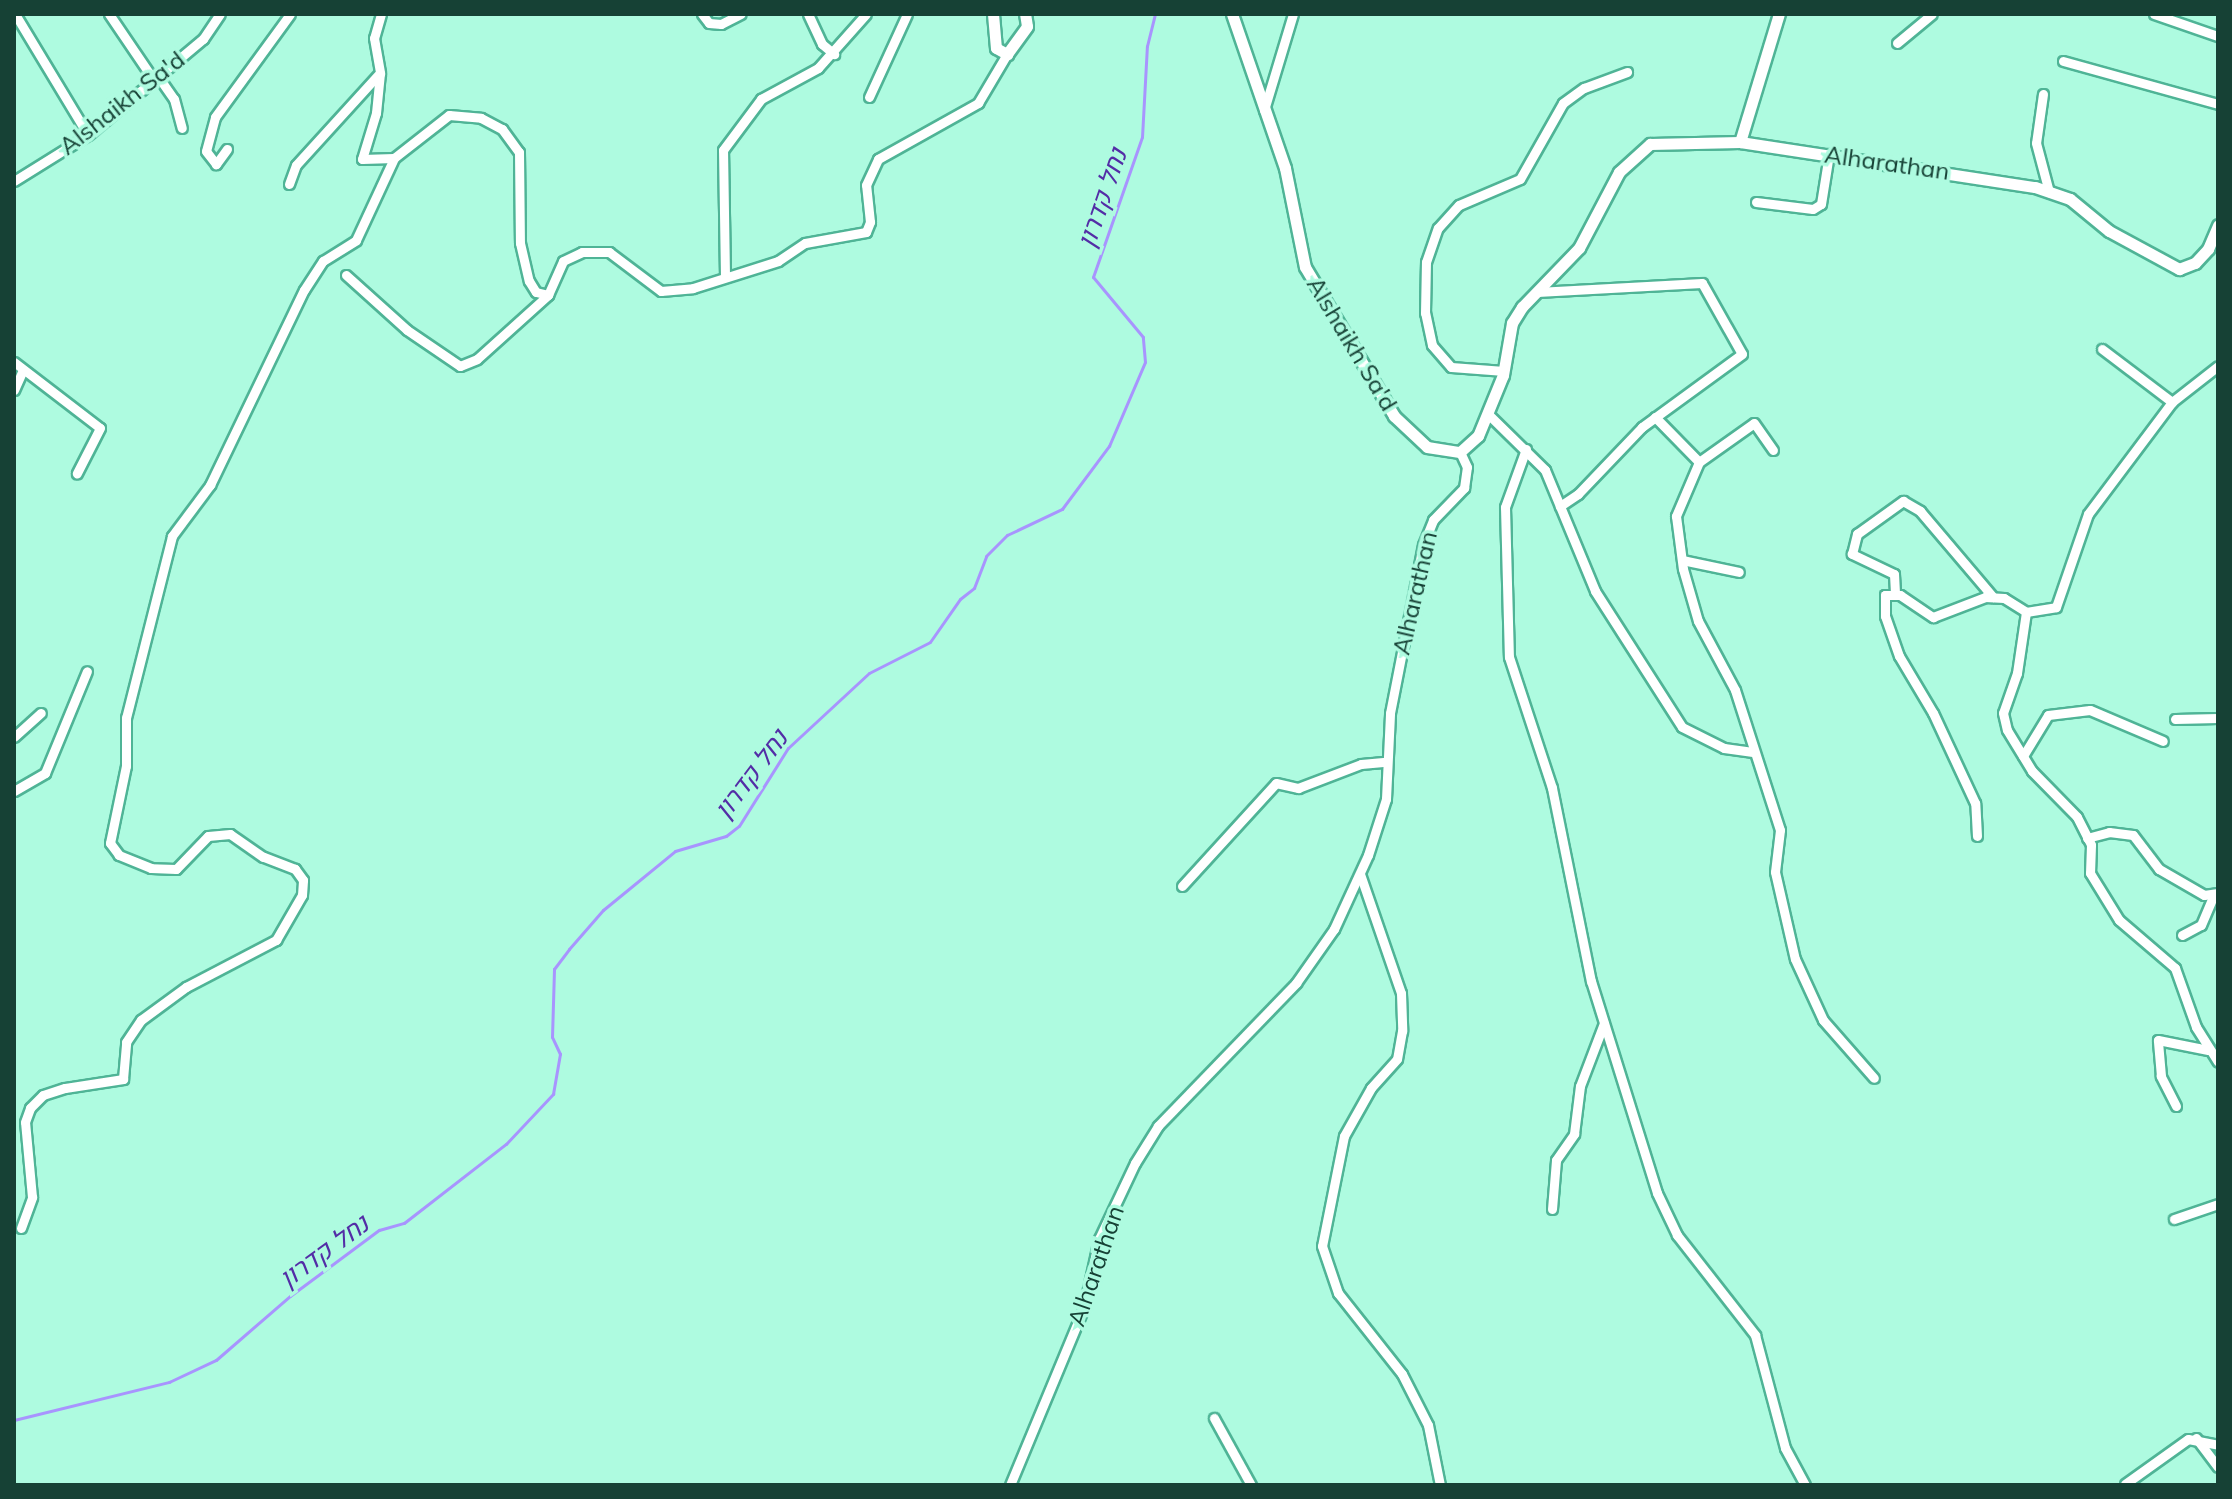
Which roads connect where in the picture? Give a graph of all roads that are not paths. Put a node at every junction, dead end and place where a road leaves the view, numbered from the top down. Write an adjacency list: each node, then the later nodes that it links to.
1 (15, 14): 31 (street)
2 (109, 14): 25 (street)
3 (220, 14): 25 (street, Alshaikh Sa'd)
4 (290, 14): 33 (street)
5 (381, 14): 24 (street)
6 (702, 14): 7 (street)
7 (741, 14)
8 (808, 14): 20 (street)
9 (866, 14): 20 (street)
10 (907, 14): 27 (street)
11 (993, 14): 21 (street)
12 (1025, 14): 21 (street)
13 (1232, 14): 29 (street, Alshaikh Sa'd)
14 (1293, 14): 29 (street)
15 (1779, 14): 32 (street)
16 (1932, 14): 19 (street)
17 (2154, 14): 18 (street)
18 (2218, 36)
19 (1897, 43)
20 (834, 54): 42 (street)
21 (1007, 54): 42 (street)
22 (2063, 61): 28 (street)
23 (1627, 72): 49 (street)
24 (380, 73): 35 (street); 37 (street)
25 (155, 77): 30 (street); 31 (street, Alshaikh Sa'd)
26 (2043, 94): 38 (street)
27 (869, 97)
28 (2218, 104)
29 (1263, 110): 56 (street, Alshaikh Sa'd)
30 (182, 128)
31 (88, 135): 36 (street, Alshaikh Sa'd)
32 (1740, 142): 34 (street, Alharathan); 43 (street, Alharathan)
33 (227, 149)
34 (1829, 154): 38 (street, Alharathan); 39 (street)
35 (394, 158): 44 (street); 89 (street)
36 (14, 181)
37 (289, 184)
38 (2049, 192): 40 (street, Alharathan)
39 (1756, 202)
40 (2218, 225)
41 (346, 275): 44 (street)
42 (725, 276): 44 (street)
43 (1537, 292): 49 (street, Alharathan); 53 (street)
44 (548, 295)
45 (2102, 349): 51 (street)
46 (14, 362): 48 (street)
47 (2218, 366): 51 (street)
48 (23, 370): 50 (street); 58 (street)
49 (1504, 371): 52 (street, Alharathan)
50 (14, 390)
51 (2172, 402): 64 (street)
52 (1488, 414): 54 (street); 56 (street, Alharathan)
53 (1655, 417): 57 (street); 59 (street)
54 (1526, 449): 59 (street); 81 (street)
55 (1773, 450): 57 (street)
56 (1460, 452): 73 (street, Alharathan)
57 (1699, 462): 60 (street)
58 (77, 473)
59 (1560, 506): 71 (street)
60 (1682, 560): 61 (street); 71 (street)
61 (1739, 572)
62 (1895, 593): 63 (street); 63 (street); 75 (street)
63 (1993, 597): 64 (street)
64 (2026, 612): 72 (street)
65 (87, 671): 74 (street)
66 (41, 713): 69 (street)
67 (2218, 718): 68 (street)
68 (2175, 719)
69 (14, 737)
70 (2163, 741): 72 (street)
71 (1753, 752): 84 (street)
72 (2023, 756): 76 (street)
73 (1386, 762): 77 (street, Alharathan); 78 (street)
74 (14, 791)
75 (1977, 836)
76 (2087, 838): 79 (street); 82 (street)
77 (1360, 874): 95 (street, Alharathan); 97 (street)
78 (1182, 886)
79 (2216, 894): 80 (street)
80 (2182, 935)
81 (1604, 1022): 87 (street); 98 (street)
82 (2208, 1050): 83 (street); 85 (street)
83 (2218, 1062)
84 (1874, 1078)
85 (2176, 1106)
86 (2218, 1204): 88 (street)
87 (1552, 1209)
88 (2174, 1219)
89 (21, 1228)
90 (1214, 1418): 96 (street)
91 (2196, 1437): 92 (street); 93 (street); 94 (street)
92 (2218, 1445)
93 (2218, 1467)
94 (2125, 1484)
95 (1010, 1485)
96 (1251, 1485)
97 (1440, 1485)
98 (1805, 1485)

